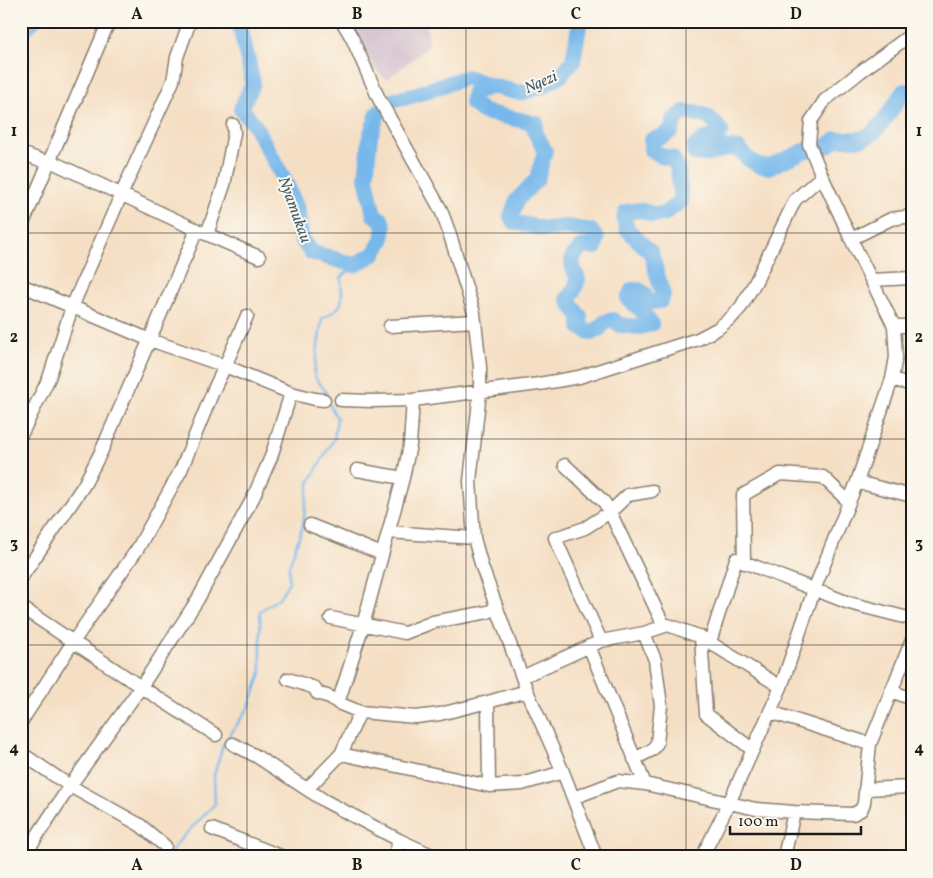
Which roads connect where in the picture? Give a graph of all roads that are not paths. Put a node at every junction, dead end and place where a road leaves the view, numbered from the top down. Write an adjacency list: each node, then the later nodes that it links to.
1 (109, 21): 7 (street)
2 (190, 21): 9 (street)
3 (342, 21): 20 (street)
4 (912, 34): 8 (street)
5 (233, 125): 12 (street)
6 (21, 153): 7 (street)
7 (49, 162): 9 (street); 11 (street)
8 (822, 176): 13 (street); 28 (street)
9 (121, 195): 12 (street); 18 (street)
10 (912, 216): 13 (street)
11 (21, 228)
12 (202, 232): 14 (street); 24 (street)
13 (851, 239): 16 (street)
14 (259, 258)
15 (912, 278): 16 (street)
16 (871, 280): 22 (street)
17 (21, 285): 18 (street)
18 (72, 307): 24 (street); 33 (street)
19 (247, 316): 25 (street)
20 (475, 321): 21 (street); 28 (street)
21 (390, 326)
22 (894, 326): 23 (street); 26 (street)
23 (912, 326)
24 (150, 340): 25 (street); 47 (street)
25 (225, 366): 29 (street); 58 (street)
26 (892, 379): 27 (street); 37 (street)
27 (912, 385)
28 (480, 392): 32 (street); 44 (street)
29 (291, 394): 30 (street); 63 (street)
30 (324, 400)
31 (341, 400): 32 (street)
32 (413, 400): 36 (street)
33 (21, 435)
34 (565, 465): 41 (street)
35 (357, 470): 36 (street)
36 (403, 478): 43 (street)
37 (857, 482): 39 (street); 40 (street)
38 (652, 491): 41 (street)
39 (912, 496)
40 (849, 502): 46 (street); 48 (street)
41 (610, 512): 54 (street); 59 (street)
42 (310, 525): 45 (street)
43 (388, 532): 44 (street); 45 (street)
44 (474, 538): 50 (street)
45 (382, 554): 53 (street)
46 (744, 562): 48 (street); 56 (street)
47 (21, 578)
48 (814, 590): 52 (street); 62 (street)
49 (21, 607): 58 (street)
50 (496, 608): 53 (street); 60 (street)
51 (331, 618): 53 (street)
52 (912, 619)
53 (363, 625): 68 (street)
54 (664, 626): 55 (street); 56 (street)
55 (644, 633): 59 (street); 78 (street)
56 (706, 640): 62 (street); 75 (street)
57 (912, 640): 65 (street)
58 (73, 642): 63 (street); 71 (street)
59 (595, 644): 60 (street); 78 (street)
60 (522, 677): 64 (street)
61 (288, 679): 68 (street)
62 (781, 687): 70 (street)
63 (141, 688): 72 (street); 81 (street)
64 (527, 691): 67 (street); 79 (street)
65 (892, 691): 66 (street); 74 (street)
66 (912, 699)
67 (488, 702): 69 (street); 82 (street)
68 (338, 703): 69 (street)
69 (360, 712): 77 (street)
70 (770, 712): 74 (street); 75 (street)
71 (21, 722)
72 (216, 735)
73 (233, 744): 84 (street)
74 (870, 744): 85 (street)
75 (753, 750): 87 (street)
76 (21, 753): 81 (street)
77 (341, 754): 82 (street); 84 (street)
78 (634, 759): 80 (street)
79 (563, 772): 82 (street); 86 (street)
80 (645, 784): 86 (street); 87 (street)
81 (70, 786): 91 (street); 93 (street)
82 (489, 786)
83 (912, 787): 85 (street)
84 (307, 789): 90 (street)
85 (865, 789): 88 (street)
86 (573, 798): 97 (street)
87 (729, 803): 88 (street); 98 (street)
88 (794, 812): 99 (street)
89 (212, 830): 92 (street)
90 (399, 840): 95 (street); 96 (street)
91 (165, 846)
92 (258, 852): 94 (street)
93 (23, 857)
94 (283, 857)
95 (395, 857)
96 (436, 857)
97 (596, 857)
98 (702, 857)
99 (784, 857)

